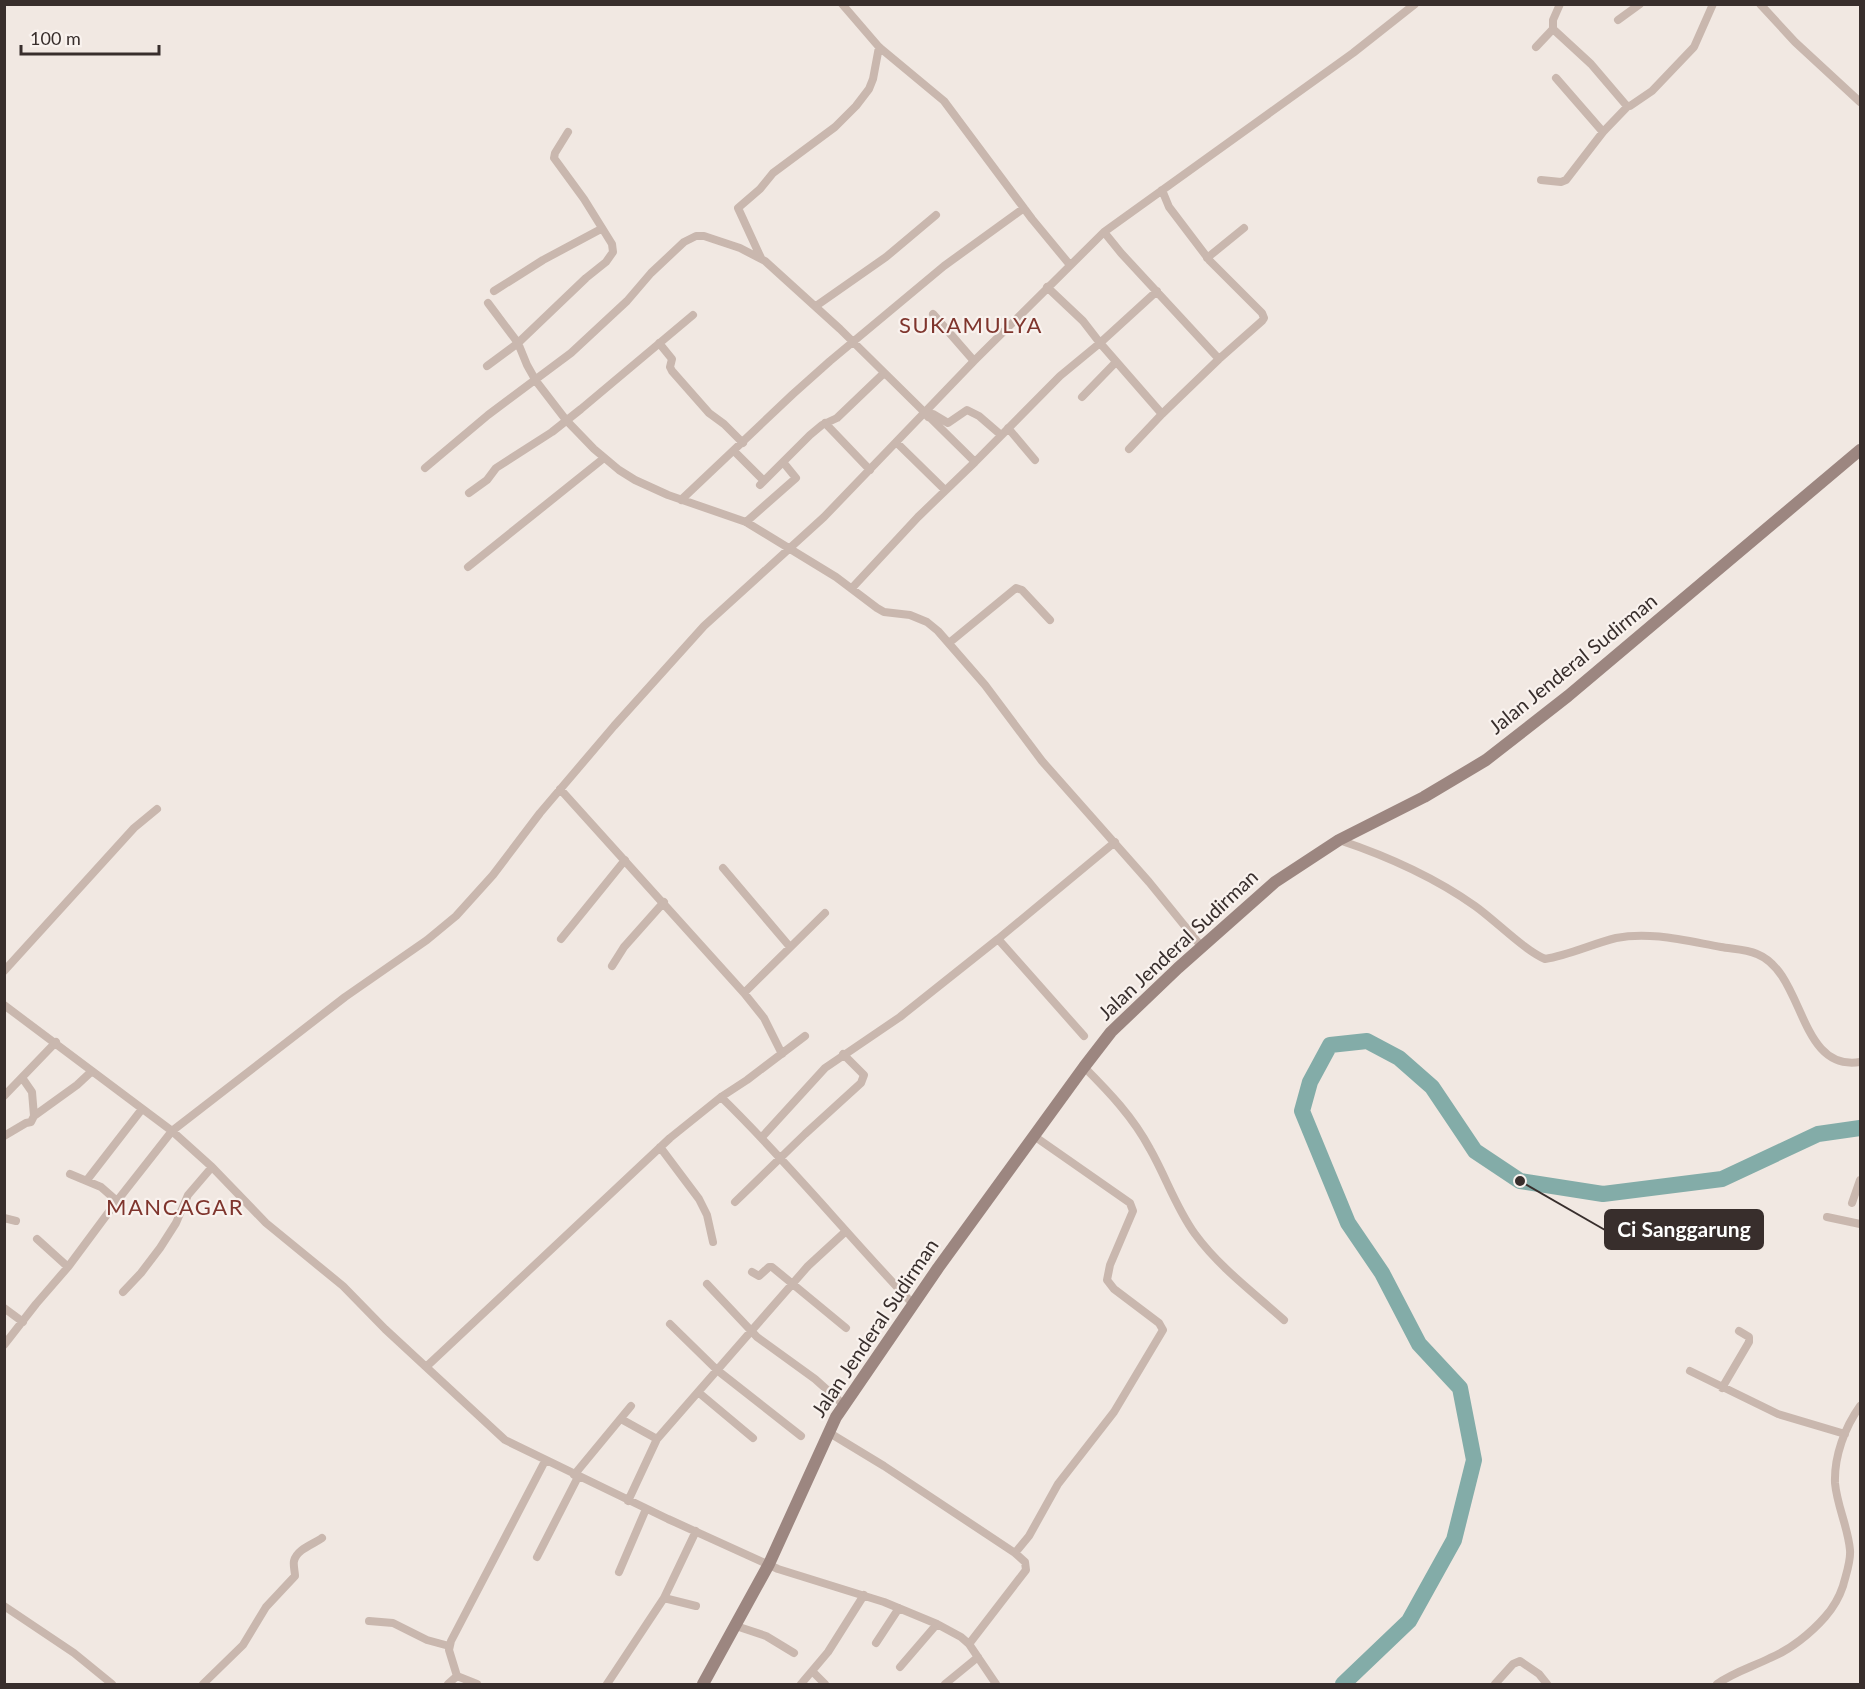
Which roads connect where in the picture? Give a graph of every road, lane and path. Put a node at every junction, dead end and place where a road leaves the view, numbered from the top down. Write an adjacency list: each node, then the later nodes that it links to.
1 (842, 4): 9 (street)
2 (1415, 4): 17 (street)
3 (1560, 4): 8 (street)
4 (1640, 4): 7 (street)
5 (1713, 4): 13 (street)
6 (1760, 4): 12 (street)
7 (1618, 20)
8 (1553, 29): 10 (street); 13 (street)
9 (879, 47): 18 (street); 23 (street)
10 (1536, 47)
11 (1556, 78): 15 (street)
12 (1860, 102)
13 (1628, 106): 15 (street)
14 (568, 132): 21 (street)
15 (1603, 132): 16 (street)
16 (1540, 180)
17 (1162, 190): 22 (street); 24 (street)
18 (1024, 208): 25 (street); 33 (street)
19 (936, 214): 30 (street)
20 (1244, 228): 24 (street)
21 (601, 229): 27 (street); 34 (street)
22 (1104, 232): 25 (street); 28 (street)
23 (761, 258): 30 (street); 42 (street)
24 (1208, 258): 37 (street)
25 (1070, 265): 26 (street)
26 (1047, 287): 36 (street); 38 (street)
27 (494, 291)
28 (1157, 291): 36 (street); 37 (street)
29 (488, 303): 34 (street)
30 (816, 306): 33 (street)
31 (933, 314): 38 (street)
32 (693, 315): 35 (street)
33 (853, 342): 41 (street); 51 (street)
34 (518, 343): 40 (street); 42 (street)
35 (659, 343): 46 (street); 51 (street)
36 (1100, 343): 39 (street); 48 (street)
37 (1219, 359): 44 (street)
38 (974, 361): 45 (street)
39 (1116, 362): 43 (street); 44 (street)
40 (487, 366)
41 (883, 374): 45 (street); 47 (street)
42 (536, 381): 46 (street); 59 (street)
43 (1082, 397)
44 (1162, 414): 52 (street)
45 (926, 415): 49 (street); 50 (street); 58 (street)
46 (566, 420): 55 (street); 62 (street)
47 (825, 423): 57 (street); 60 (street)
48 (1008, 428): 49 (street); 56 (street)
49 (1001, 435): 58 (street)
50 (896, 442): 60 (street); 61 (street)
51 (743, 443): 54 (street)
52 (1129, 449)
53 (1860, 450): 72 (main road, Jalan Jenderal Sudirman)
54 (734, 451): 57 (street); 63 (street)
55 (604, 458): 63 (street); 66 (street)
56 (1035, 460)
57 (783, 462): 64 (street)
58 (975, 462): 61 (street)
59 (425, 468)
60 (870, 470): 65 (street)
61 (945, 490): 67 (street)
62 (469, 493)
63 (681, 500): 64 (street)
64 (746, 522): 65 (street)
65 (790, 550): 67 (street); 70 (street)
66 (468, 567)
67 (852, 588): 69 (street)
68 (1050, 620): 69 (street)
69 (949, 643): 73 (street)
70 (560, 789): 74 (street); 99 (street)
71 (157, 809): 83 (street)
72 (1339, 840): 80 (main road, Jalan Jenderal Sudirman); 91 (street)
73 (1115, 842): 79 (street); 80 (street)
74 (625, 860): 76 (street); 78 (street)
75 (723, 868): 81 (street)
76 (664, 902): 82 (street); 84 (street)
77 (825, 913): 81 (street)
78 (561, 939)
79 (998, 939): 87 (street); 90 (street)
80 (1201, 946): 92 (main road, Jalan Jenderal Sudirman)
81 (790, 948): 84 (street)
82 (612, 966)
83 (4, 971)
84 (744, 993): 89 (street)
85 (5, 1005): 88 (street)
86 (805, 1036): 89 (street)
87 (1084, 1036)
88 (56, 1042): 93 (street); 94 (street)
89 (782, 1054): 96 (street)
90 (843, 1054): 102 (street); 104 (street)
91 (1860, 1062)
92 (1084, 1067): 101 (main road, Jalan Jenderal Sudirman); 126 (street)
93 (92, 1071): 97 (street); 98 (street)
94 (20, 1081): 95 (street); 98 (street)
95 (4, 1096)
96 (721, 1097): 102 (street); 103 (street)
97 (142, 1108): 99 (street); 107 (street)
98 (30, 1120): 100 (street)
99 (172, 1131): 105 (street); 109 (street)
100 (4, 1136)
101 (1034, 1136): 124 (main road, Jalan Jenderal Sudirman); 153 (street)
102 (762, 1137): 104 (street)
103 (660, 1147): 118 (street); 133 (street)
104 (780, 1157): 110 (street); 116 (street); 124 (street)
105 (212, 1167): 123 (street); 133 (street)
106 (70, 1174): 107 (street)
107 (90, 1177): 109 (street)
108 (1860, 1180): 111 (street)
109 (117, 1200): 119 (street)
110 (735, 1202)
111 (1852, 1203)
112 (1827, 1217): 115 (street)
113 (4, 1218): 114 (street)
114 (16, 1221)
115 (1860, 1224)
116 (845, 1232): 121 (street); 124 (street)
117 (37, 1239): 119 (street)
118 (713, 1242)
119 (68, 1267): 127 (street)
120 (752, 1272): 121 (street)
121 (793, 1283): 129 (street); 130 (street)
122 (707, 1284): 130 (street)
123 (123, 1292)
124 (913, 1304): 138 (main road, Jalan Jenderal Sudirman)
125 (4, 1308): 127 (street)
126 (1284, 1320)
127 (23, 1322): 132 (street)
128 (670, 1324): 134 (street)
129 (846, 1328)
130 (752, 1330): 134 (street); 138 (street)
131 (1739, 1330): 136 (street)
132 (4, 1345)
133 (426, 1366): 147 (street)
134 (717, 1370): 137 (street); 144 (street)
135 (1690, 1371): 136 (street)
136 (1722, 1388): 143 (street)
137 (698, 1392): 145 (street); 146 (street)
138 (844, 1405): 142 (main road, Jalan Jenderal Sudirman)
139 (631, 1406): 141 (street)
140 (1860, 1406): 143 (street)
141 (621, 1419): 145 (street); 148 (street)
142 (828, 1432): 153 (street); 155 (main road, Jalan Jenderal Sudirman)
143 (1845, 1434): 185 (street)
144 (801, 1436)
145 (657, 1438): 149 (street)
146 (753, 1438)
147 (545, 1461): 148 (street); 167 (street)
148 (576, 1476): 149 (street); 154 (street)
149 (628, 1501): 150 (street)
150 (646, 1509): 151 (street); 156 (street)
151 (696, 1531): 155 (street); 157 (street)
152 (322, 1538): 174 (street)
153 (1015, 1553): 166 (street)
154 (537, 1557)
155 (769, 1564): 158 (street); 163 (main road, Jalan Jenderal Sudirman)
156 (619, 1572)
157 (667, 1594): 160 (street); 177 (street)
158 (864, 1595): 161 (street); 171 (street)
159 (4, 1606): 173 (street)
160 (696, 1606)
161 (899, 1608): 164 (street); 165 (street)
162 (369, 1621): 167 (street)
163 (739, 1622): 168 (street); 178 (main road, Jalan Jenderal Sudirman)
164 (937, 1624): 166 (street); 170 (street)
165 (876, 1643)
166 (969, 1644): 169 (street)
167 (449, 1646): 172 (street)
168 (794, 1653)
169 (978, 1657): 181 (street); 182 (street)
170 (900, 1667)
171 (814, 1669): 179 (street); 180 (street)
172 (457, 1676): 175 (street); 176 (street)
173 (112, 1684)
174 (203, 1684)
175 (448, 1684)
176 (477, 1684)
177 (607, 1684)
178 (704, 1684)
179 (801, 1684)
180 (825, 1684)
181 (945, 1684)
182 (996, 1684)
183 (1495, 1684): 184 (street)
184 (1547, 1684)
185 (1717, 1684)

